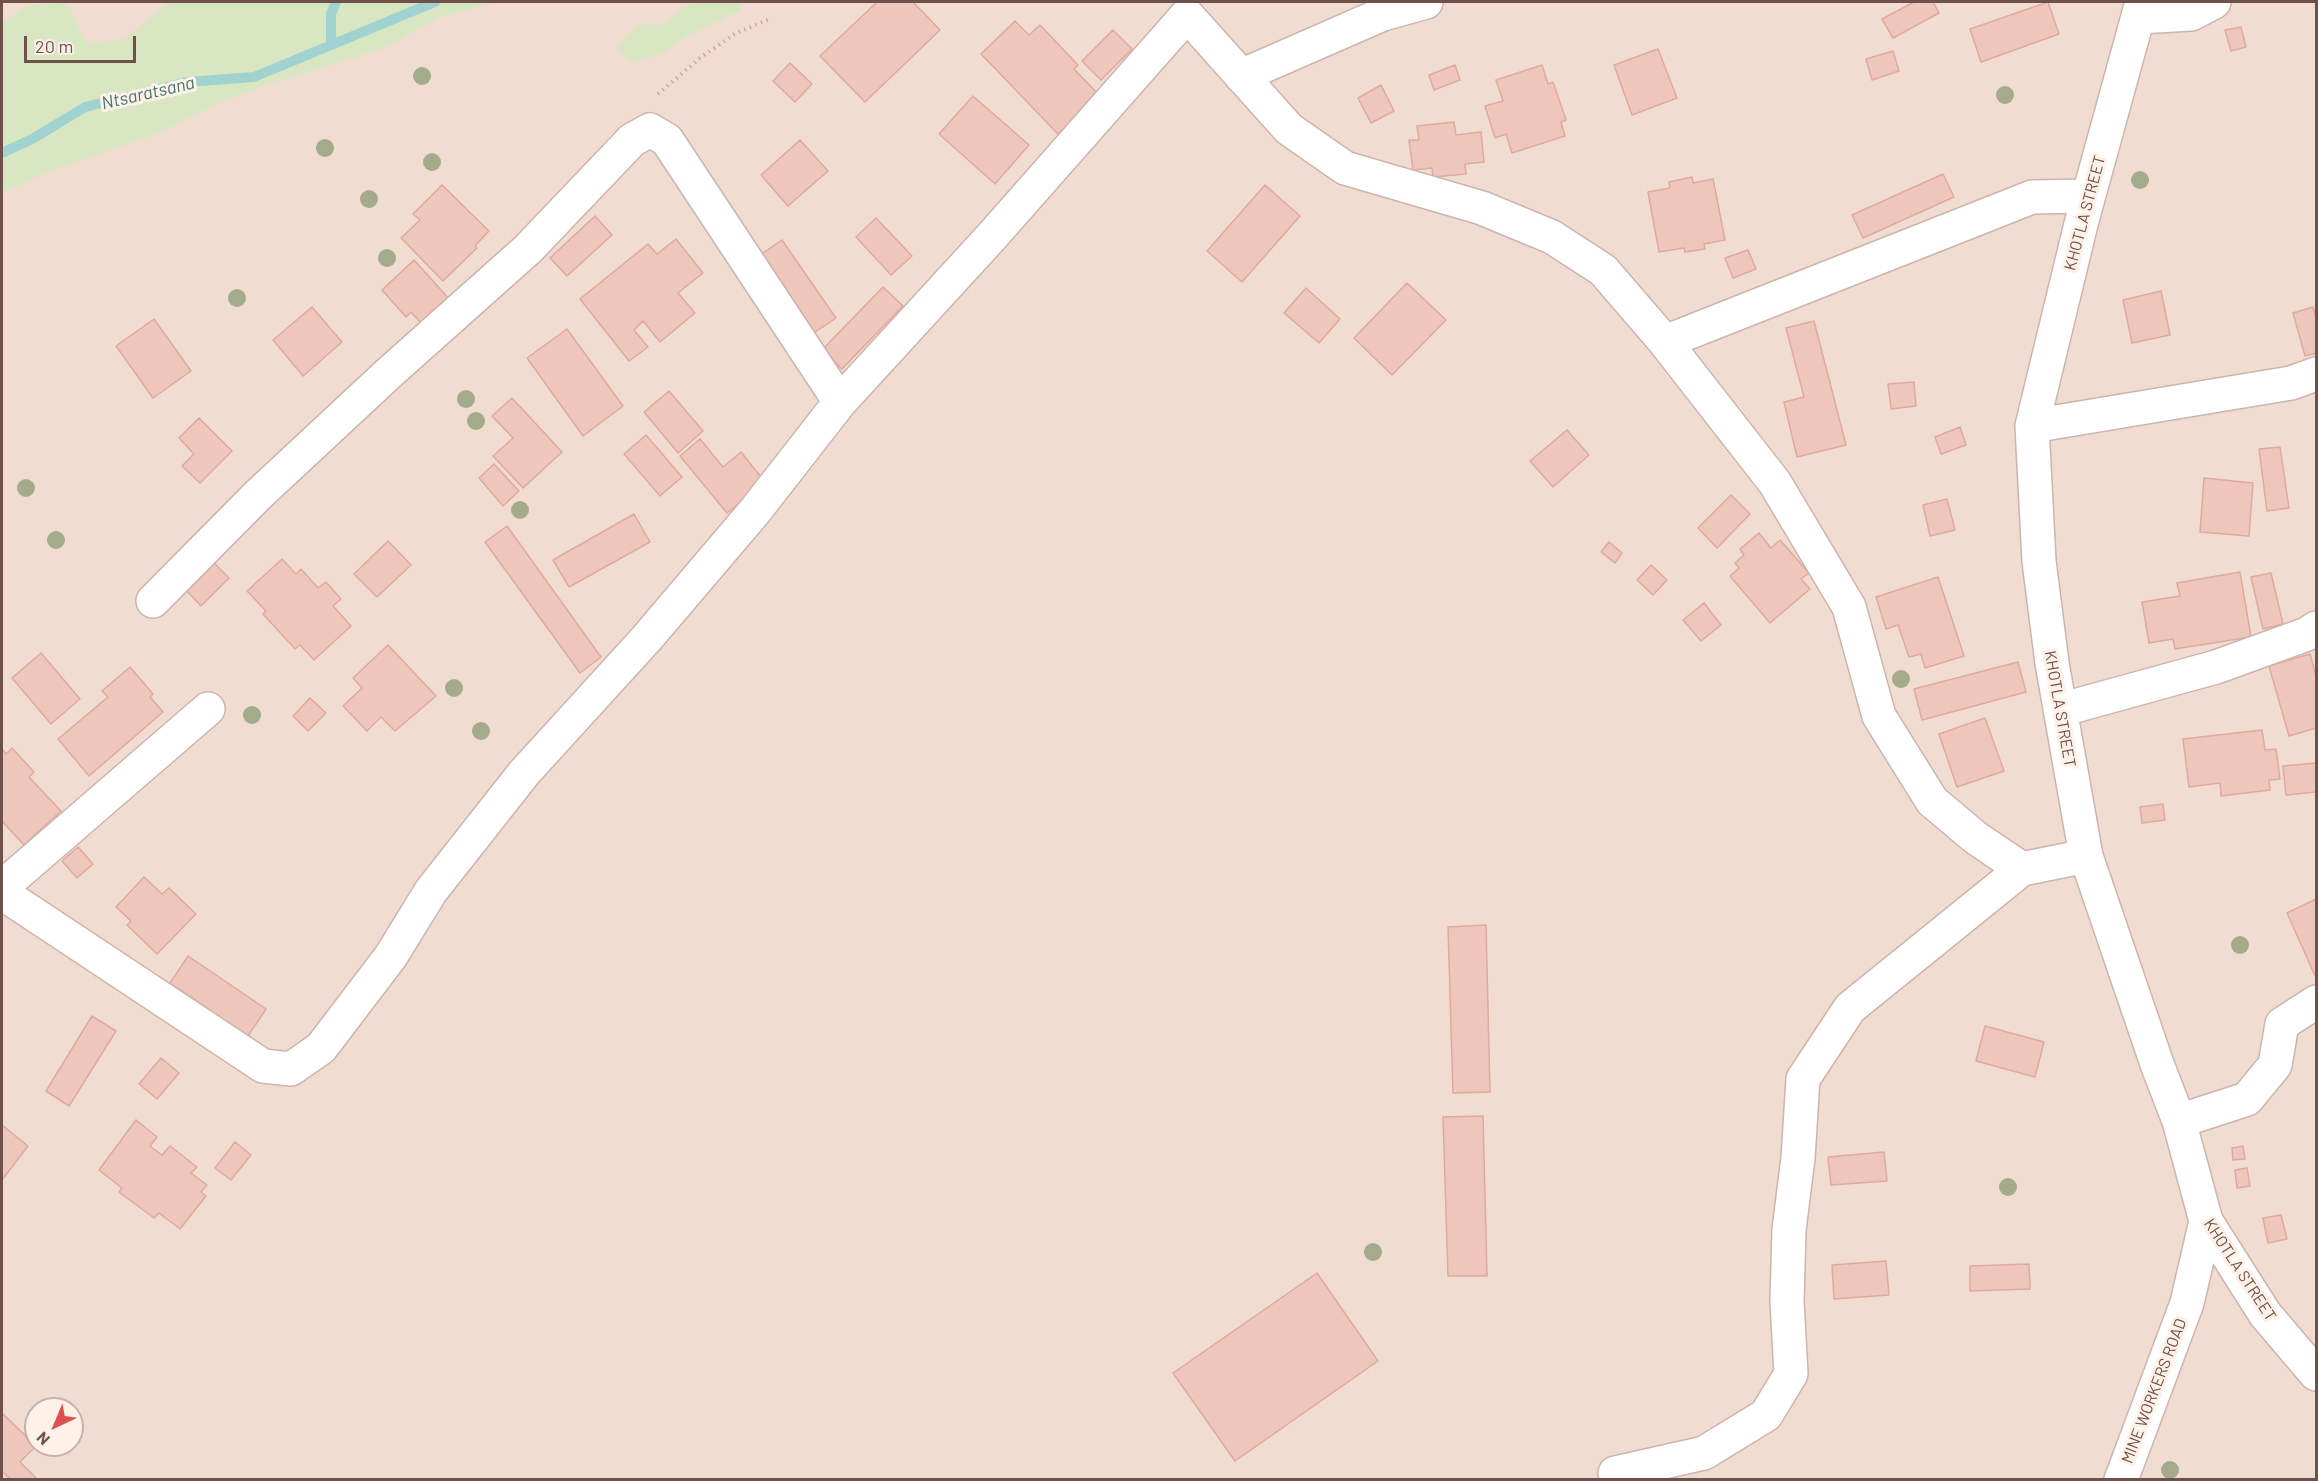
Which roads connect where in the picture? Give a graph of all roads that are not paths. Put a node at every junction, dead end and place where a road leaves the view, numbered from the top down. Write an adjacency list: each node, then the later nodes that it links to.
1 (1426, 2): 4 (street)
2 (2214, 2): 3 (street)
3 (2141, 9): 5 (street, KHOTLA STREET)
4 (1241, 76): 6 (street); 8 (street)
5 (2088, 196): 6 (street); 9 (street, KHOTLA STREET)
6 (1665, 342): 15 (street)
7 (2316, 374): 9 (street)
8 (840, 402): 10 (street); 17 (street)
9 (2032, 426): 13 (street, KHOTLA STREET)
10 (153, 601)
11 (2316, 628): 13 (street)
12 (208, 709): 16 (street)
13 (2060, 710): 14 (street, KHOTLA STREET)
14 (2086, 856): 15 (street); 19 (street, KHOTLA STREET)
15 (2022, 869): 22 (street)
16 (2, 887)
17 (2, 893)
18 (2316, 1002): 19 (street)
19 (2179, 1121): 20 (street, KHOTLA STREET)
20 (2206, 1221): 21 (street, KHOTLA STREET); 23 (street, MINE WORKERS ROAD)
21 (2316, 1374)
22 (1615, 1473)
23 (2121, 1479)

